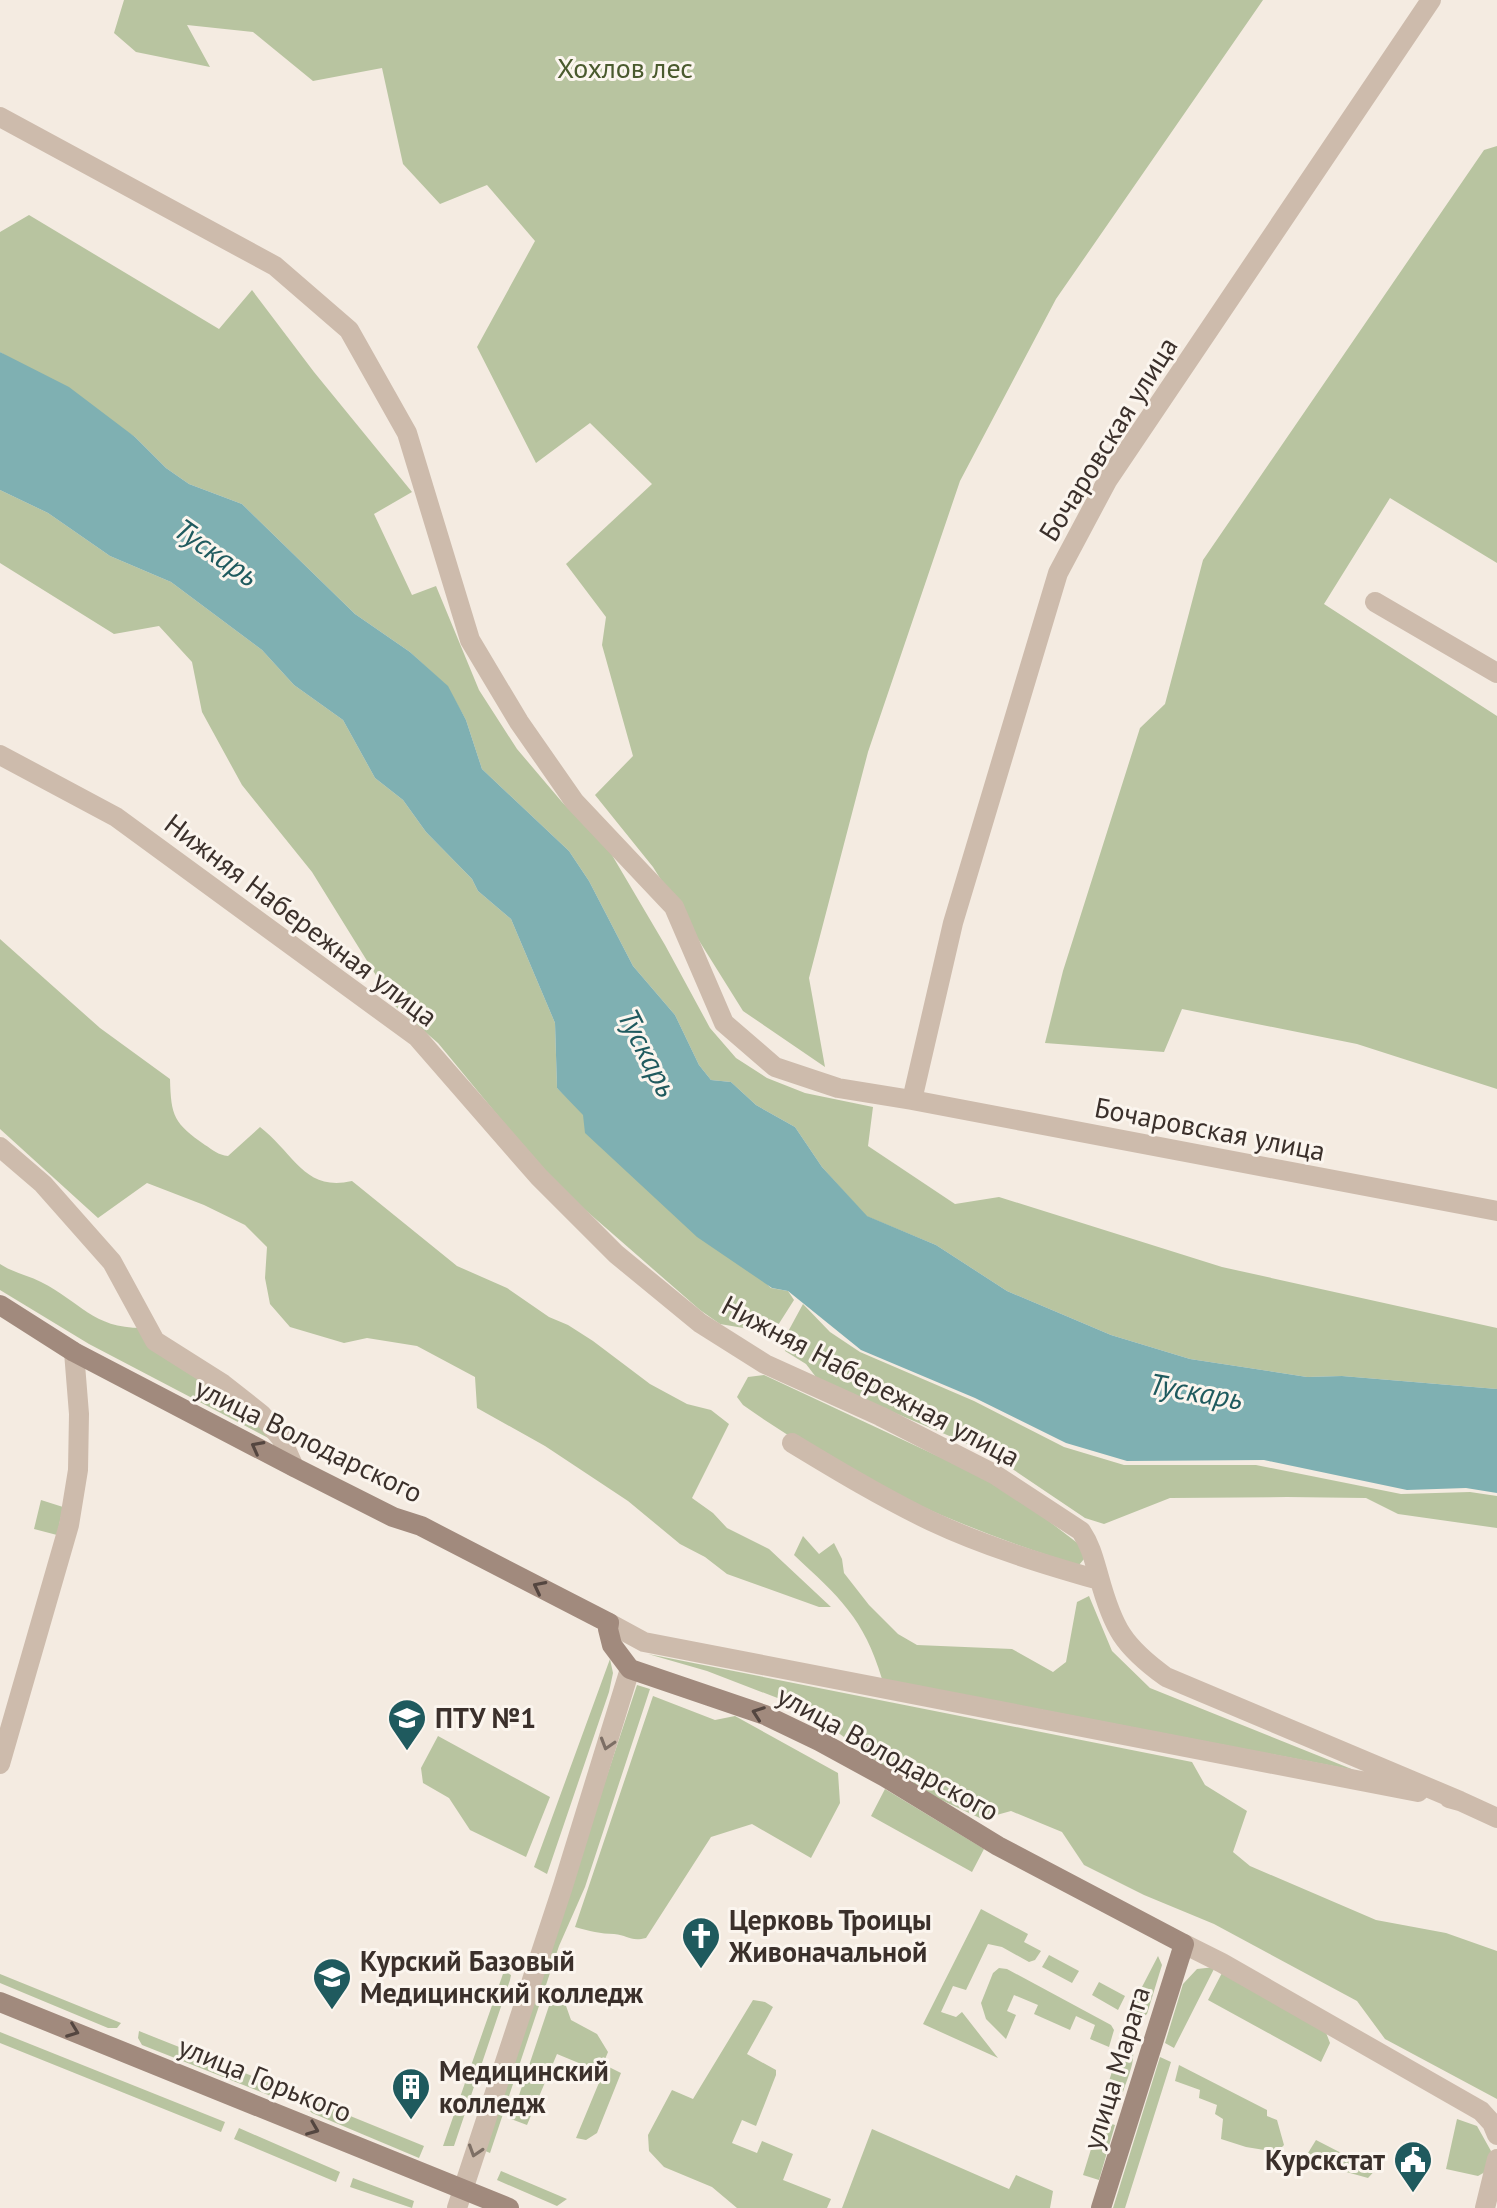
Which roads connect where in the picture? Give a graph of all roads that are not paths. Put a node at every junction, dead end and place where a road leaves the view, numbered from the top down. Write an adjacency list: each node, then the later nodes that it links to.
1 (1431, 0): 6 (street, Бочаровская улица)
2 (0, 117): 6 (street, Бочаровская улица)
3 (1375, 602): 4 (street)
4 (1497, 673)
5 (0, 755): 13 (street, Нижняя Набережная улица)
6 (912, 1100): 8 (street, Бочаровская улица)
7 (0, 1147): 12 (street)
8 (1497, 1211)
9 (0, 1305): 10 (street, улица Володарского)
10 (74, 1352): 12 (street, улица Володарского, one-way to 10); 16 (street)
11 (792, 1443): 13 (street)
12 (294, 1467): 14 (street, улица Володарского, one-way to 12)
13 (1099, 1580): 17 (street, Нижняя Набережная улица)
14 (609, 1623): 15 (street); 17 (street, Нижняя Набережная улица)
15 (630, 1669): 19 (street, улица Володарского, one-way to 15); 23 (street, one-way to 23)
16 (0, 1764)
17 (1460, 1801): 18 (street, Нижняя Набережная улица)
18 (1497, 1818)
19 (1184, 1944): 21 (street, улица Володарского); 25 (street, улица Марата)
20 (0, 2002): 23 (street, улица Горького, one-way to 23)
21 (1497, 2135)
22 (1497, 2159): 26 (street)
23 (460, 2199): 24 (street, улица Горького)
24 (509, 2208)
25 (1101, 2208)
26 (1485, 2208)

